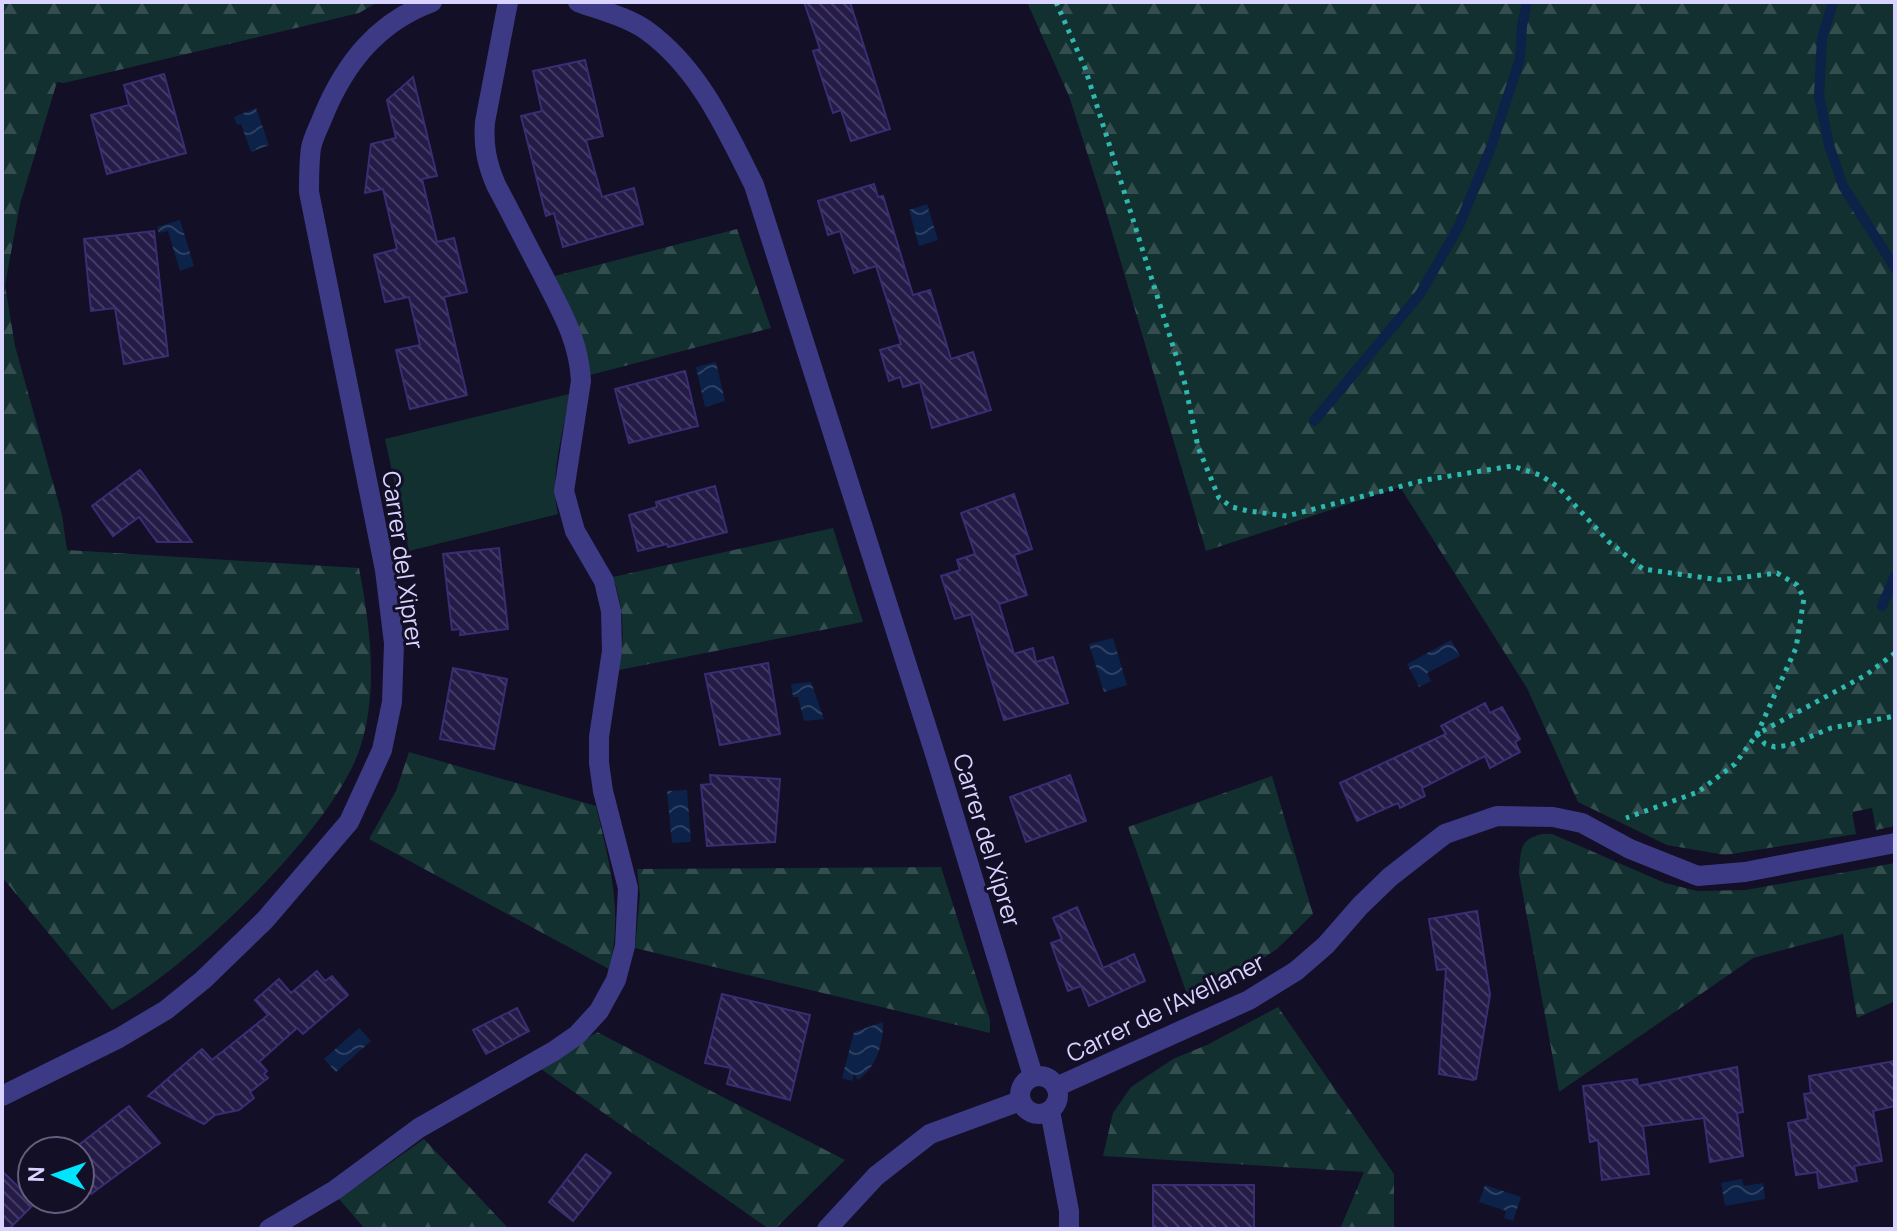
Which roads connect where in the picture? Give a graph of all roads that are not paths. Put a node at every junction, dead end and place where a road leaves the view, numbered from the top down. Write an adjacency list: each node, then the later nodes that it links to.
1 (432, 2): 7 (street, Carrer del Xiprer)
2 (508, 2): 10 (street)
3 (578, 2): 5 (street, Carrer del Xiprer)
4 (1895, 843): 6 (street, Carrer de l'Avellaner)
5 (1033, 1076): 6 (street); 8 (street)
6 (1056, 1087): 9 (street)
7 (2, 1096)
8 (1020, 1101): 9 (street); 11 (street)
9 (1050, 1111): 12 (street)
10 (269, 1229)
11 (827, 1229)
12 (1069, 1229)

